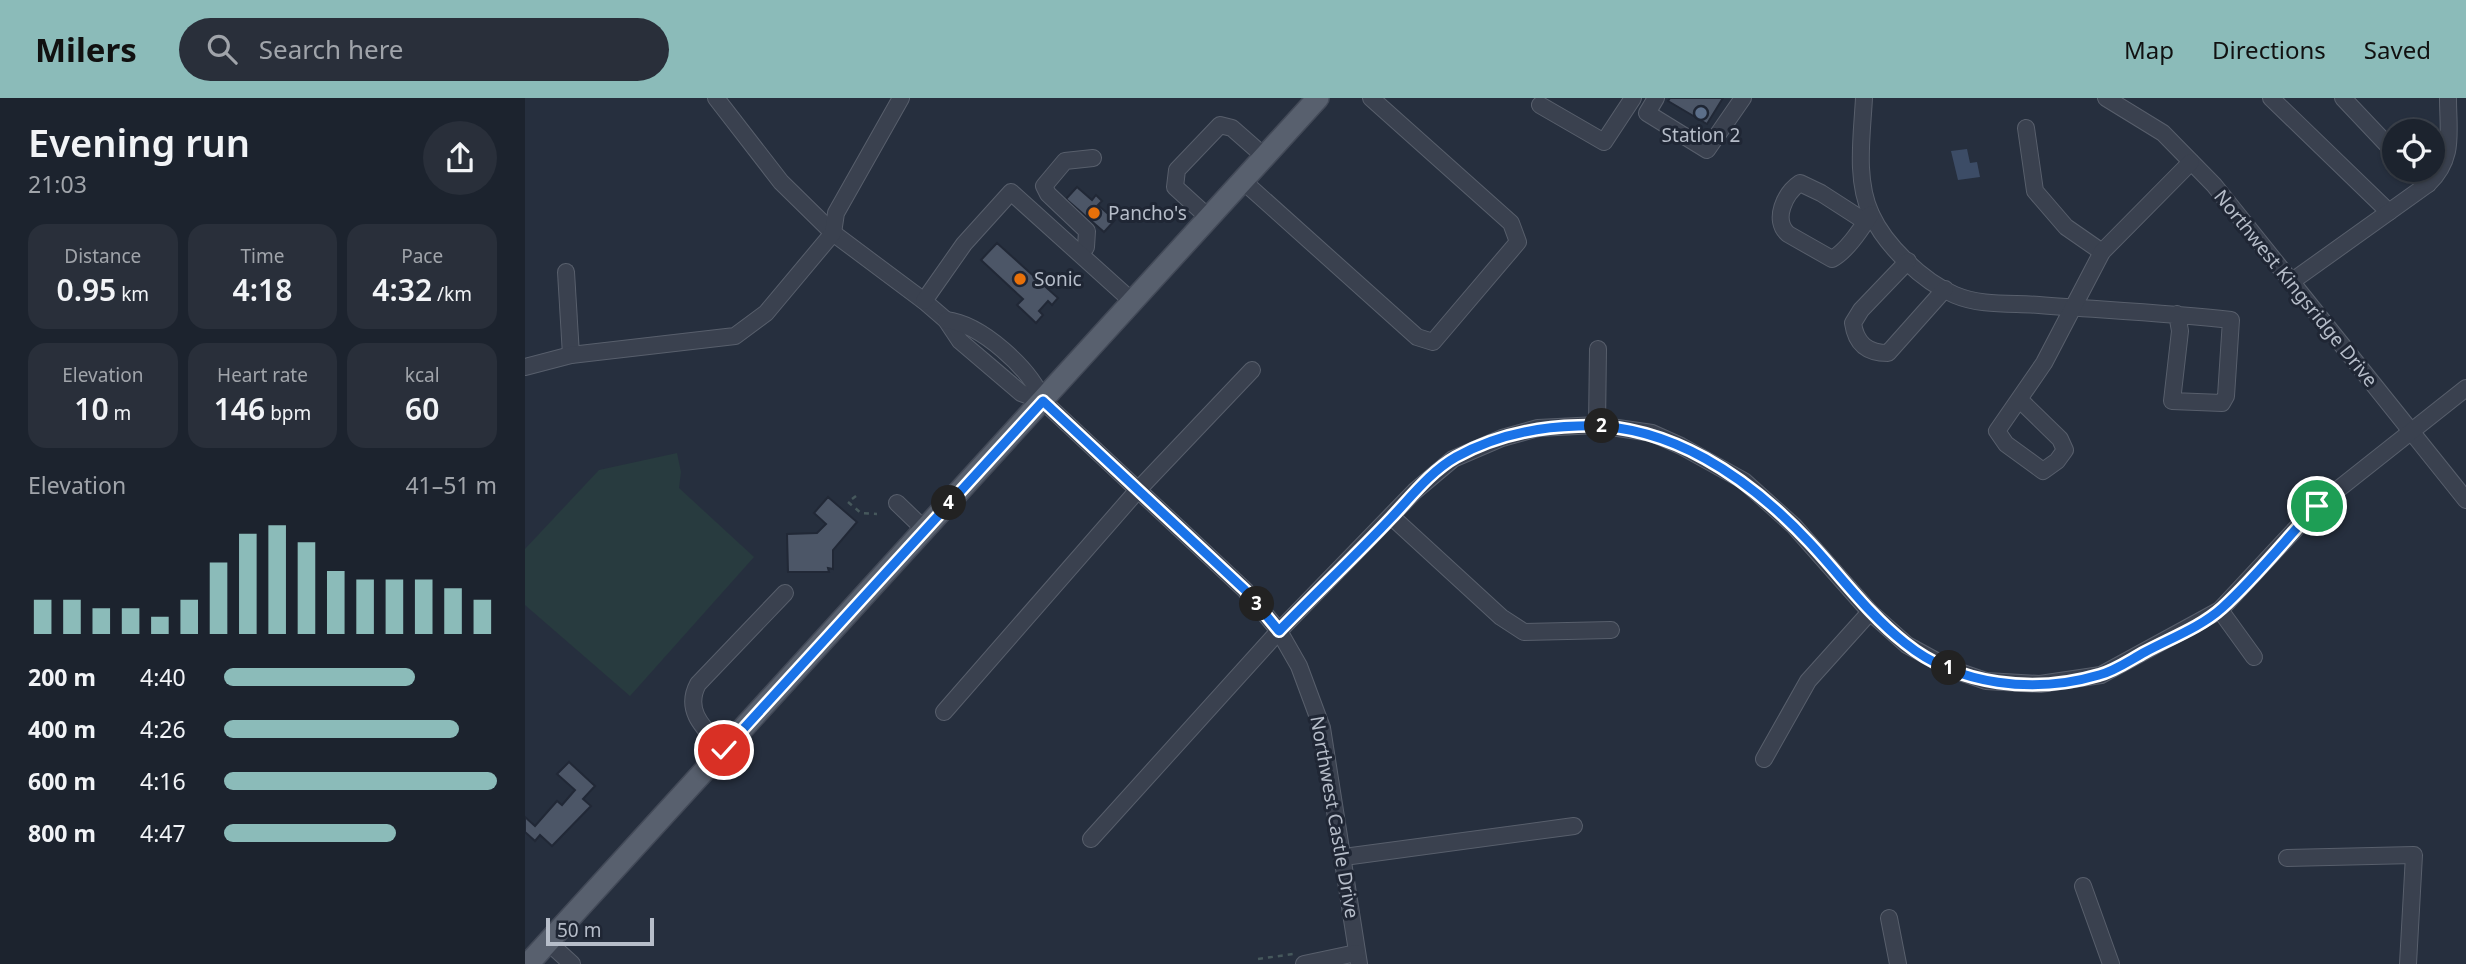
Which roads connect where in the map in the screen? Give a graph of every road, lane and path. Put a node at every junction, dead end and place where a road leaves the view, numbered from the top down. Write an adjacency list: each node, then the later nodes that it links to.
1 (716, 98): 24 (street, Northwest Castle Drive)
2 (901, 98): 24 (street)
3 (1318, 98): 16 (main road)
4 (1371, 98): 19 (street)
5 (1633, 98): 13 (street)
6 (1656, 98): 7 (street)
7 (1743, 98)
8 (1864, 98): 23 (street)
9 (2106, 98): 18 (street, Northwest Kingsridge Drive)
10 (2271, 98): 21 (street)
11 (2343, 98): 15 (street)
12 (2448, 98): 20 (street)
13 (1540, 105)
14 (2026, 128): 25 (street)
15 (2382, 139)
16 (1265, 157): 19 (main road); 22 (street)
17 (1094, 158): 26 (street)
18 (2191, 162): 25 (street); 29 (street, Northwest Kingsridge Drive)
19 (1243, 181): 22 (main road)
20 (2428, 184): 21 (street)
21 (2389, 212): 29 (street)
22 (1209, 218): 32 (main road)
23 (1868, 218): 23 (street); 27 (street)
24 (833, 233): 31 (street, Northwest Castle Drive); 36 (street)
25 (2102, 252): 33 (street)
26 (1081, 254): 31 (street); 32 (street)
27 (1908, 261): 30 (street); 30 (street)
28 (566, 272): 36 (street)
29 (2291, 282): 43 (street, Northwest Kingsridge Drive)
30 (1945, 289): 33 (street)
31 (924, 301): 40 (street, Northwest Castle Drive)
32 (1133, 302): 40 (main road)
33 (2072, 308): 34 (street); 41 (street)
34 (2177, 314): 34 (street)
35 (1598, 349): 42 (street)
36 (571, 355): 37 (street)
37 (525, 367)
38 (1252, 370): 44 (street)
39 (2466, 388): 43 (street)
40 (1043, 401): 44 (street, Northwest Castle Drive); 50 (main road)
41 (2021, 401)
42 (1597, 425): 49 (street); 53 (street)
43 (2411, 432): 46 (street, Northwest Kingsridge Drive); 52 (street)
44 (1137, 491): 55 (street, Northwest Castle Drive); 57 (street)
45 (856, 496): 48 (path)
46 (2466, 500)
47 (897, 503): 50 (street)
48 (877, 514)
49 (1392, 517): 54 (street); 55 (street)
50 (925, 530): 58 (main road)
51 (785, 593): 58 (street)
52 (2220, 610): 53 (street); 56 (street)
53 (1870, 612): 59 (street)
54 (1611, 630)
55 (1279, 631): 61 (street); 62 (street, Northwest Castle Drive)
56 (2253, 657)
57 (944, 712)
58 (724, 750): 66 (main road)
59 (1764, 760)
60 (1574, 826): 62 (street)
61 (1091, 839)
62 (1344, 857): 67 (street, Northwest Castle Drive)
63 (2287, 858): 73 (street)
64 (2083, 886): 72 (street)
65 (1889, 918): 71 (street)
66 (548, 942): 68 (main road); 69 (street)
67 (1358, 959): 70 (street)
68 (527, 964)
69 (572, 964)
70 (1304, 964)
71 (1898, 964)
72 (2111, 964)
73 (2408, 964)

